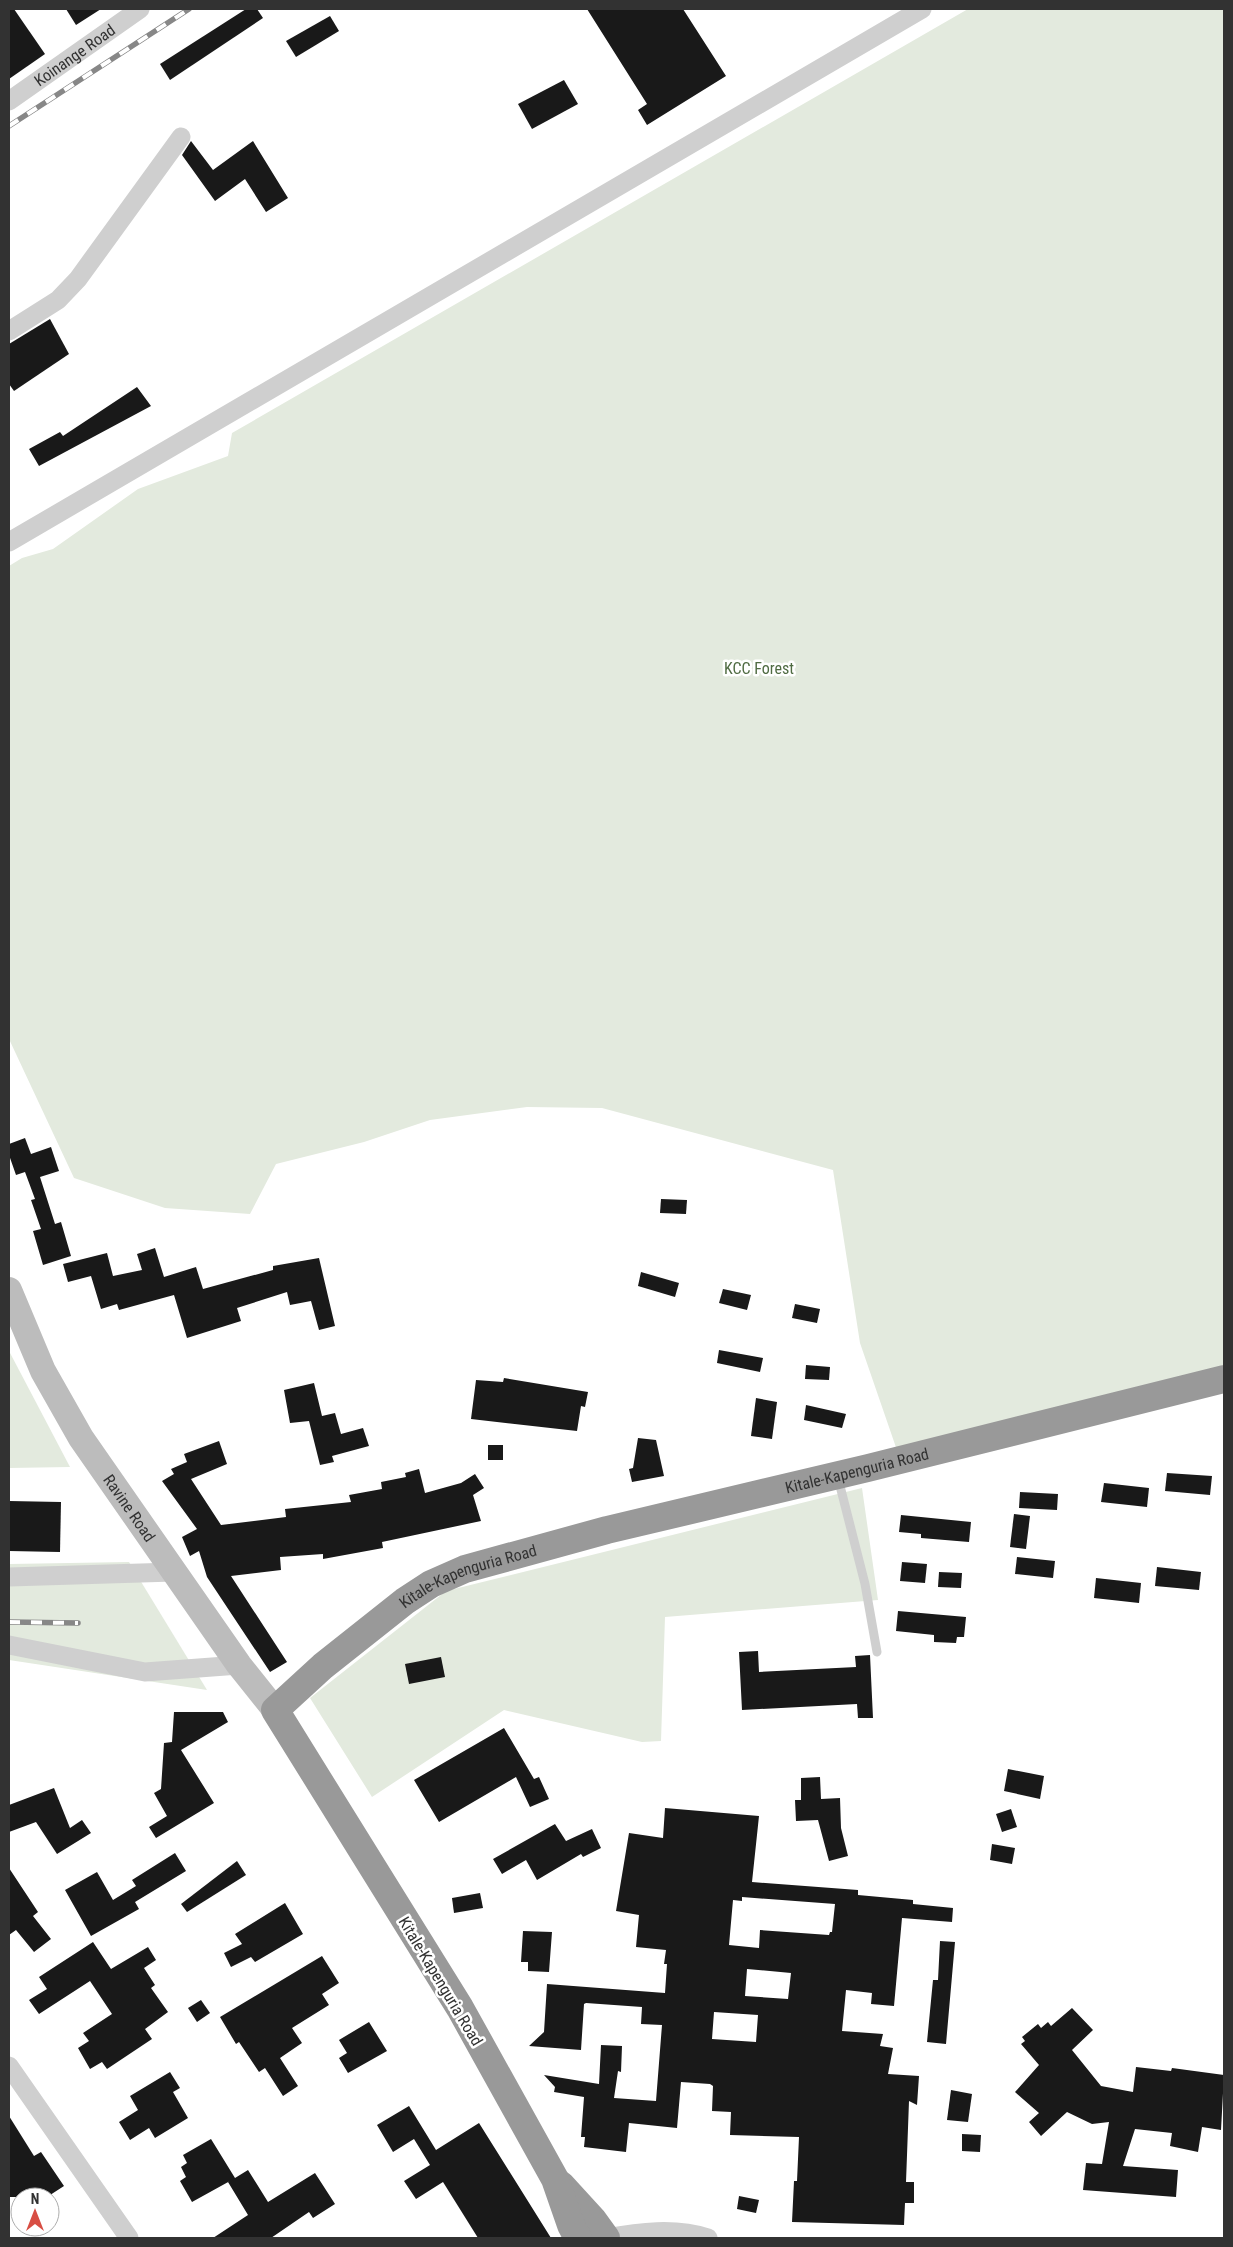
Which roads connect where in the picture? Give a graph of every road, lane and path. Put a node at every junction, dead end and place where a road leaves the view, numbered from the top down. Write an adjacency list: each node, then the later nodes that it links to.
1 (140, 9): 3 (street, Koinange Road)
2 (922, 9): 6 (street)
3 (9, 101)
4 (181, 137): 5 (street)
5 (9, 331)
6 (9, 542)
7 (9, 1290): 8 (street, Ravine Road)
8 (16, 1327): 11 (street, Ravine Road)
9 (1224, 1378): 10 (highway, Kitale-Kapenguria Road)
10 (837, 1475): 14 (lane); 16 (highway, Kitale-Kapenguria Road)
11 (174, 1572): 12 (street); 15 (street, Ravine Road)
12 (9, 1577)
13 (9, 1645): 15 (street)
14 (876, 1652)
15 (239, 1665): 16 (street, Ravine Road)
16 (275, 1710): 18 (highway, Kitale-Kapenguria Road)
17 (9, 2066): 19 (street)
18 (555, 2179): 20 (highway, Kitale-Kapenguria Road); 21 (highway, Kitale-Kapenguria Road)
19 (129, 2238)
20 (578, 2238)
21 (605, 2238): 22 (street)
22 (703, 2238)

